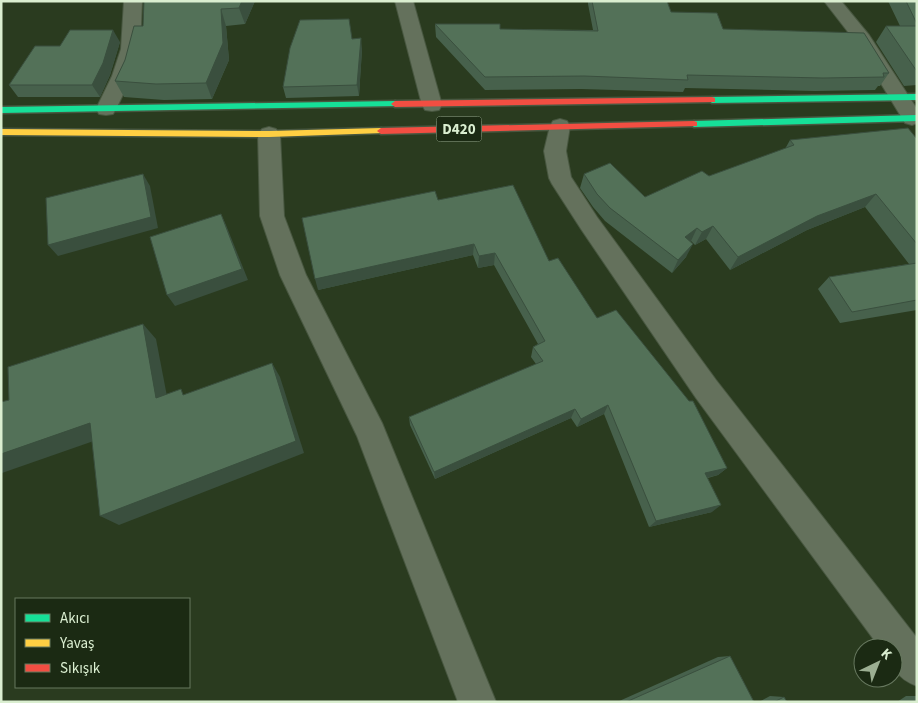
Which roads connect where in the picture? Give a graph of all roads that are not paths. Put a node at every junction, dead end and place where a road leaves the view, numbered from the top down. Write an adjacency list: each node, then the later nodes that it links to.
1 (134, 1): 6 (street)
2 (404, 1): 5 (street)
3 (832, 1): 4 (street)
4 (908, 97): 5 (highway, D420); 8 (street)
5 (432, 105): 6 (highway, D420)
6 (106, 109): 7 (highway, D420)
7 (1, 110)
8 (914, 118): 9 (highway, D420)
9 (560, 126): 11 (highway, D420); 12 (street)
10 (1, 132): 11 (highway, D420)
11 (269, 134): 13 (street)
12 (917, 668)
13 (477, 702)

